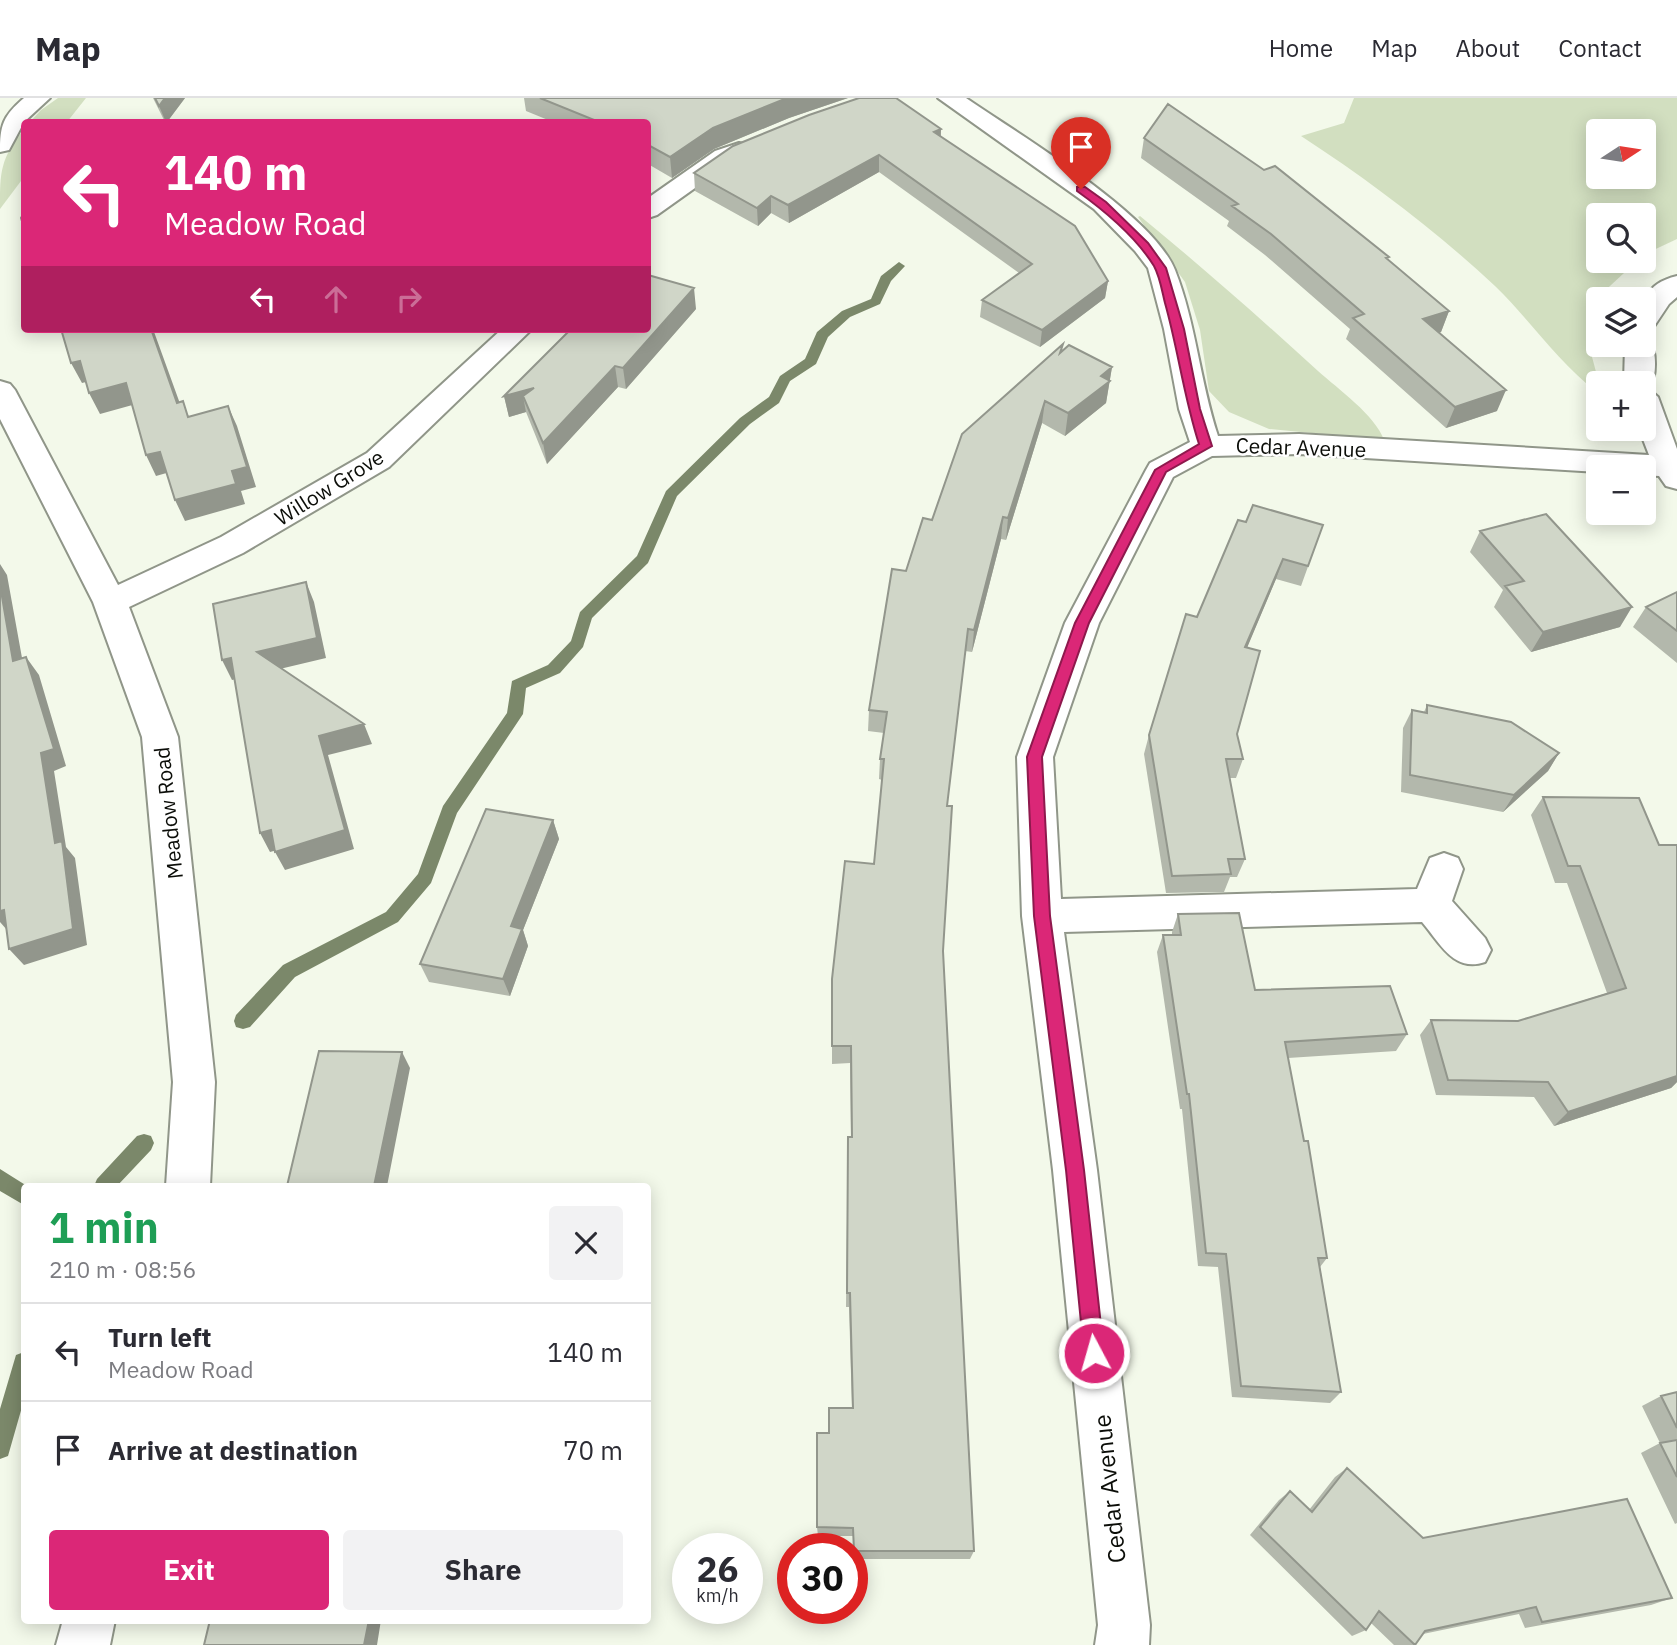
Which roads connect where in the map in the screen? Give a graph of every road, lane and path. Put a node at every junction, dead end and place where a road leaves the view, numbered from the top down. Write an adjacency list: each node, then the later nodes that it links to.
1 (950, 98): 12 (street)
2 (0, 101): 3 (street)
3 (34, 101): 5 (street)
4 (762, 141): 6 (street)
5 (0, 145)
6 (651, 207)
7 (1677, 284): 8 (street)
8 (1656, 301)
9 (514, 333): 14 (street, Willow Grove)
10 (0, 390): 14 (street, Meadow Road)
11 (1656, 431): 13 (street)
12 (1206, 446): 13 (street, Cedar Avenue); 17 (street, Cedar Avenue)
13 (1672, 472)
14 (110, 602): 19 (street, Meadow Road)
15 (1444, 869): 16 (street)
16 (1431, 905): 17 (street); 18 (street)
17 (1042, 916): 22 (street, Cedar Avenue)
18 (1471, 950)
19 (188, 1183)
20 (88, 1624): 21 (street)
21 (83, 1645)
22 (1122, 1645)

